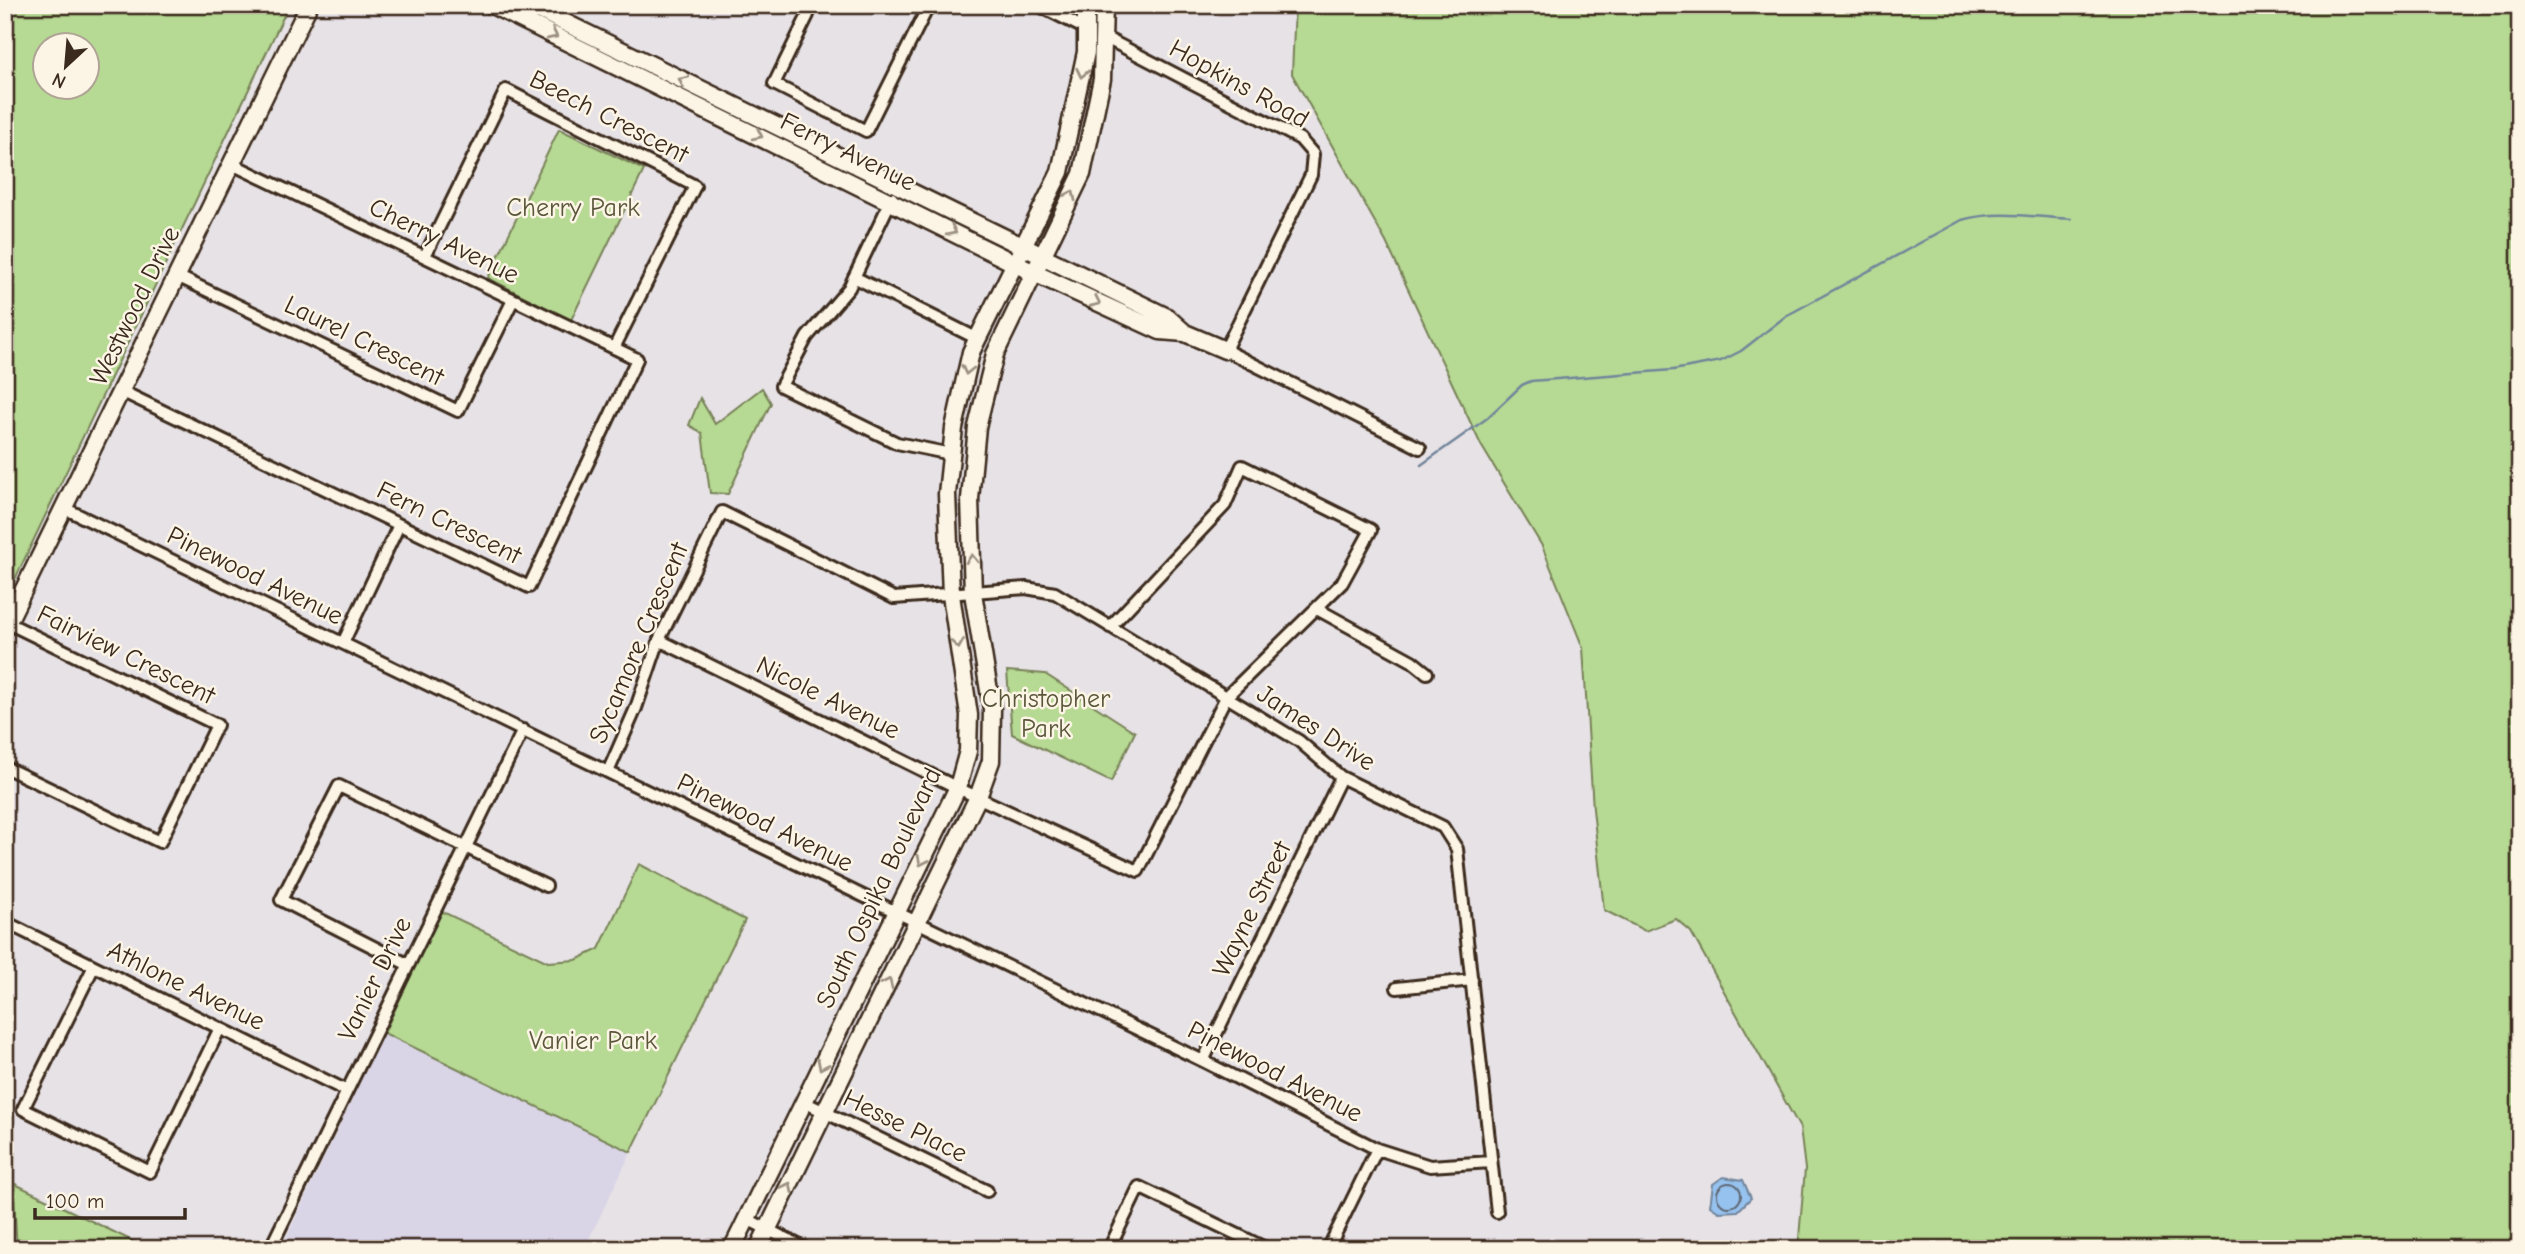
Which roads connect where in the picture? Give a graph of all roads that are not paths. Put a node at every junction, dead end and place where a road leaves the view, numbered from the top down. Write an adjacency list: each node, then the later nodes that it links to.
1 (309, 5): 11 (main road, Westwood Drive)
2 (492, 5): 12 (main road, Ferry Avenue, one-way to 12)
3 (529, 5): 12 (main road, Ferry Avenue, one-way to 3)
4 (929, 5): 8 (street, Ferry Avenue)
5 (1038, 5): 9 (street)
6 (1086, 5): 9 (main road, South Ospika Boulevard)
7 (1104, 5): 10 (main road, South Ospika Boulevard)
8 (808, 15)
9 (1086, 29): 13 (main road, South Ospika Boulevard, one-way to 13)
10 (1104, 37): 15 (main road, South Ospika Boulevard, one-way to 10); 24 (street, Hopkins Road)
11 (232, 164): 14 (street, Cherry Avenue); 18 (main road, Westwood Drive)
12 (895, 193): 13 (main road, Ferry Avenue); 16 (main road, Ferry Avenue, one-way to 16); 19 (street)
13 (1023, 247): 15 (main road, Ferry Avenue); 16 (main road, South Ospika Boulevard)
14 (425, 257): 20 (street, Cherry Avenue); 23 (street, Beech Crescent)
15 (1042, 257): 17 (main road, South Ospika Boulevard); 21 (main road, Ferry Avenue)
16 (1015, 263): 17 (main road, Ferry Avenue); 22 (main road, South Ospika Boulevard)
17 (1034, 273): 21 (main road, Ferry Avenue, one-way to 21); 31 (main road, South Ospika Boulevard, one-way to 17)
18 (177, 276): 20 (street, Laurel Crescent); 26 (main road, Westwood Drive)
19 (854, 277): 22 (street); 28 (street)
20 (513, 300): 23 (street, Cherry Avenue)
21 (1185, 333): 24 (main road, Ferry Avenue)
22 (978, 339): 28 (main road, South Ospika Boulevard, one-way to 28)
23 (614, 348): 25 (street, Cherry Avenue)
24 (1225, 350): 27 (street, Ferry Avenue)
25 (637, 359): 30 (street, Fern Crescent)
26 (121, 391): 29 (main road, Westwood Drive); 30 (street, Fern Crescent)
27 (1420, 448)
28 (951, 454): 32 (main road, South Ospika Boulevard)
29 (64, 508): 34 (main road, Westwood Drive); 37 (street, Pinewood Avenue)
30 (399, 525): 37 (street)
31 (973, 593): 32 (street, Sycamore Crescent); 35 (street, James Drive); 45 (main road, South Ospika Boulevard)
32 (951, 595): 36 (street, Sycamore Crescent); 44 (main road, South Ospika Boulevard, one-way to 44)
33 (1317, 609): 35 (street); 38 (street); 39 (street)
34 (7, 625): 41 (street, Fairview Crescent)
35 (1110, 627): 39 (street, James Drive)
36 (659, 640): 42 (street, Sycamore Crescent); 44 (street, Nicole Avenue)
37 (342, 643): 40 (street, Pinewood Avenue)
38 (1427, 673)
39 (1226, 697): 43 (street, James Drive); 45 (street, Nicole Avenue)
40 (523, 730): 42 (street, Pinewood Avenue); 46 (street, Vanier Drive)
41 (5, 767)
42 (608, 772): 48 (street, Pinewood Avenue)
43 (1342, 776): 53 (street, James Drive); 56 (street, Wayne Street)
44 (958, 788): 45 (street, Nicole Avenue); 48 (main road, South Ospika Boulevard, one-way to 48)
45 (978, 797): 50 (main road, South Ospika Boulevard)
46 (466, 846): 47 (street); 51 (street, Vanier Drive); 51 (street)
47 (546, 886)
48 (897, 913): 50 (street, Pinewood Avenue); 58 (main road, South Ospika Boulevard, one-way to 58)
49 (5, 922): 52 (street, Athlone Avenue)
50 (917, 922): 56 (street, Pinewood Avenue); 59 (main road, South Ospika Boulevard, one-way to 50)
51 (407, 964): 57 (street, Vanier Drive)
52 (94, 966): 55 (street, Athlone Avenue); 55 (street)
53 (1472, 980): 54 (street); 61 (street, James Drive)
54 (1397, 988)
55 (220, 1028): 57 (street, Athlone Avenue)
56 (1203, 1060): 60 (street, Pinewood Avenue)
57 (346, 1091): 66 (street, Vanier Drive)
58 (804, 1102): 59 (street, Hesse Place); 64 (main road, South Ospika Boulevard)
59 (824, 1112): 62 (street, Hesse Place); 65 (main road, South Ospika Boulevard, one-way to 59)
60 (1377, 1149): 61 (street, Pinewood Avenue); 72 (street)
61 (1491, 1161): 63 (street, James Drive)
62 (987, 1191)
63 (1497, 1212)
64 (747, 1219): 65 (street); 67 (main road, South Ospika Boulevard)
65 (767, 1230): 68 (main road, South Ospika Boulevard); 69 (street)
66 (270, 1249)
67 (732, 1249)
68 (758, 1249)
69 (806, 1249)
70 (1109, 1249): 71 (street)
71 (1267, 1249)
72 (1328, 1249)

